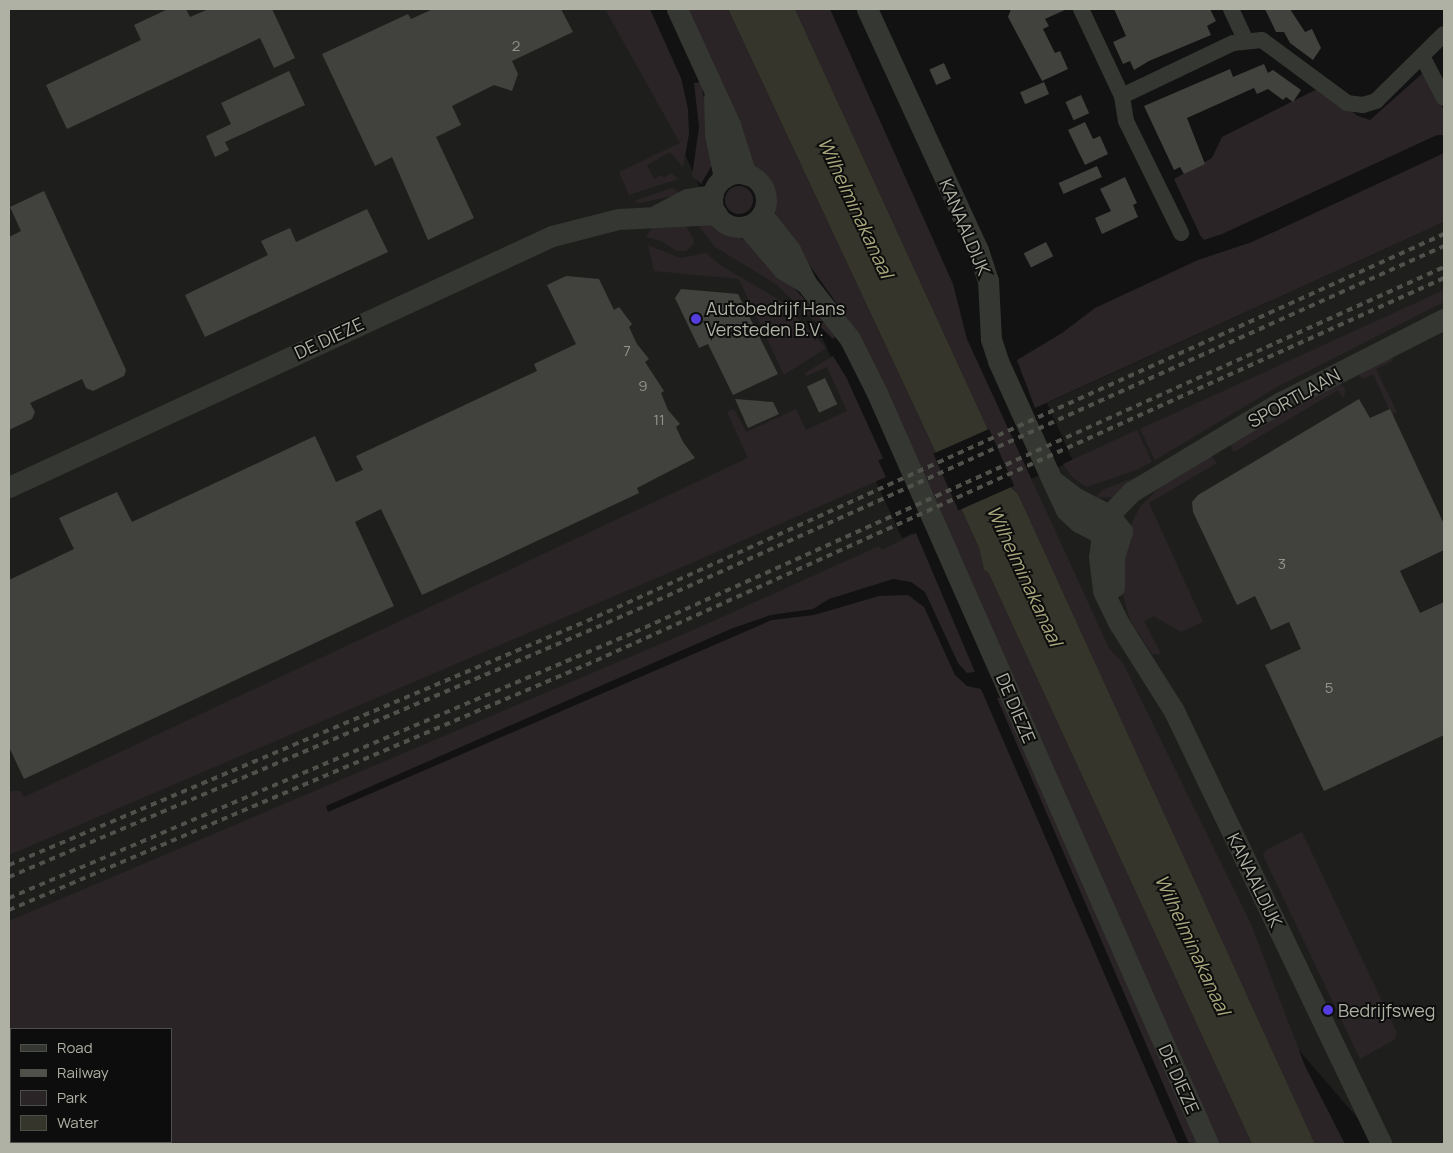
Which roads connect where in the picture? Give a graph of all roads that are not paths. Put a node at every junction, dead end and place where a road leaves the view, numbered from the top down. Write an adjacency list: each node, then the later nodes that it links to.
1 (677, 9): 8 (street)
2 (867, 9): 17 (street, KANAALDIJK)
3 (1081, 9): 9 (street)
4 (1231, 9): 6 (street)
5 (1444, 34): 7 (street)
6 (1245, 40): 7 (street); 9 (street)
7 (1422, 56): 10 (street)
8 (713, 93): 11 (street); 12 (street)
9 (1122, 96): 14 (street)
10 (1444, 98)
11 (746, 175): 12 (street); 13 (street)
12 (718, 196): 13 (street); 16 (street, DE DIEZE)
13 (754, 220): 18 (street, DE DIEZE)
14 (1181, 233)
15 (1444, 319): 17 (street, SPORTLAAN)
16 (9, 487)
17 (1111, 527): 19 (street, KANAALDIJK)
18 (1208, 1144)
19 (1381, 1144)

